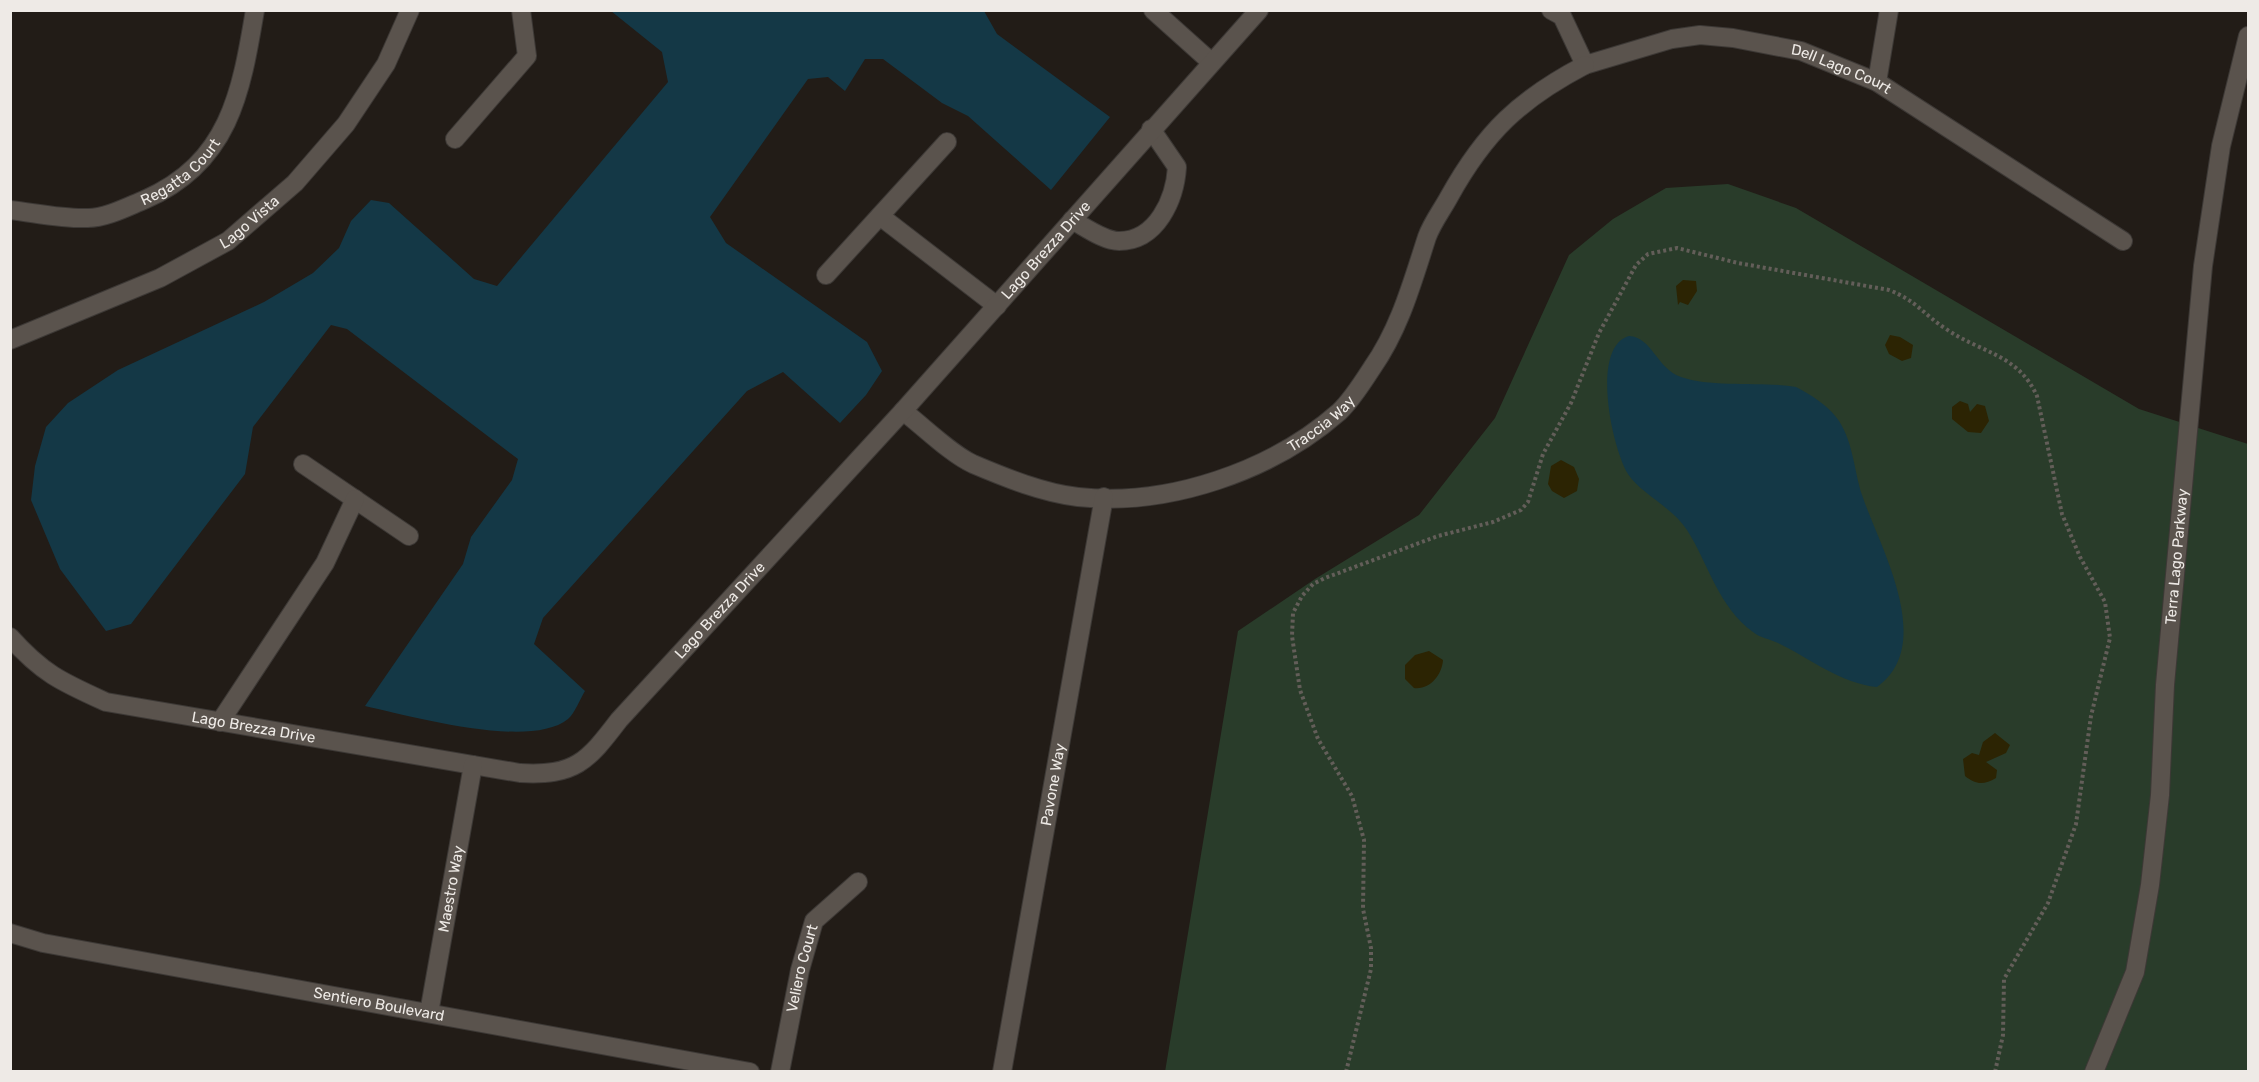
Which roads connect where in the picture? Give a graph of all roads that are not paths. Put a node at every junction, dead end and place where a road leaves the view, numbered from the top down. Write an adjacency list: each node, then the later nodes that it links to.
1 (255, 10): 15 (street, Regatta Court)
2 (410, 10): 21 (street, Lago Vista)
3 (521, 10): 13 (street)
4 (1153, 10): 9 (street)
5 (1259, 10): 9 (street, Lago Brezza Drive)
6 (1551, 10): 10 (street)
7 (1889, 10): 11 (street)
8 (2248, 36): 36 (street, Terra Lago Parkway)
9 (1211, 62): 12 (street, Lago Brezza Drive)
10 (1585, 65): 11 (street, Dell Lago Court); 24 (street, Traccia Way)
11 (1877, 82): 18 (street, Dell Lago Court)
12 (1151, 129): 17 (street, Lago Brezza Drive); 17 (street)
13 (455, 139)
14 (947, 142): 16 (street)
15 (10, 210)
16 (880, 216): 19 (street); 20 (street)
17 (1072, 220): 20 (street, Lago Brezza Drive)
18 (2123, 242)
19 (826, 275)
20 (997, 306): 22 (street, Lago Brezza Drive)
21 (10, 340)
22 (903, 411): 24 (street, Traccia Way); 29 (street, Lago Brezza Drive)
23 (303, 465): 25 (street)
24 (1104, 497): 35 (street, Pavone Way)
25 (355, 500): 26 (street); 28 (street)
26 (409, 536)
27 (10, 637): 28 (street, Lago Brezza Drive)
28 (220, 722): 29 (street, Lago Brezza Drive)
29 (473, 765): 32 (street, Maestro Way)
30 (858, 882): 34 (street, Veliero Court)
31 (10, 933): 32 (street, Sentiero Boulevard)
32 (429, 1013): 33 (street, Sentiero Boulevard)
33 (750, 1071)
34 (780, 1071)
35 (1002, 1071)
36 (2094, 1071)

